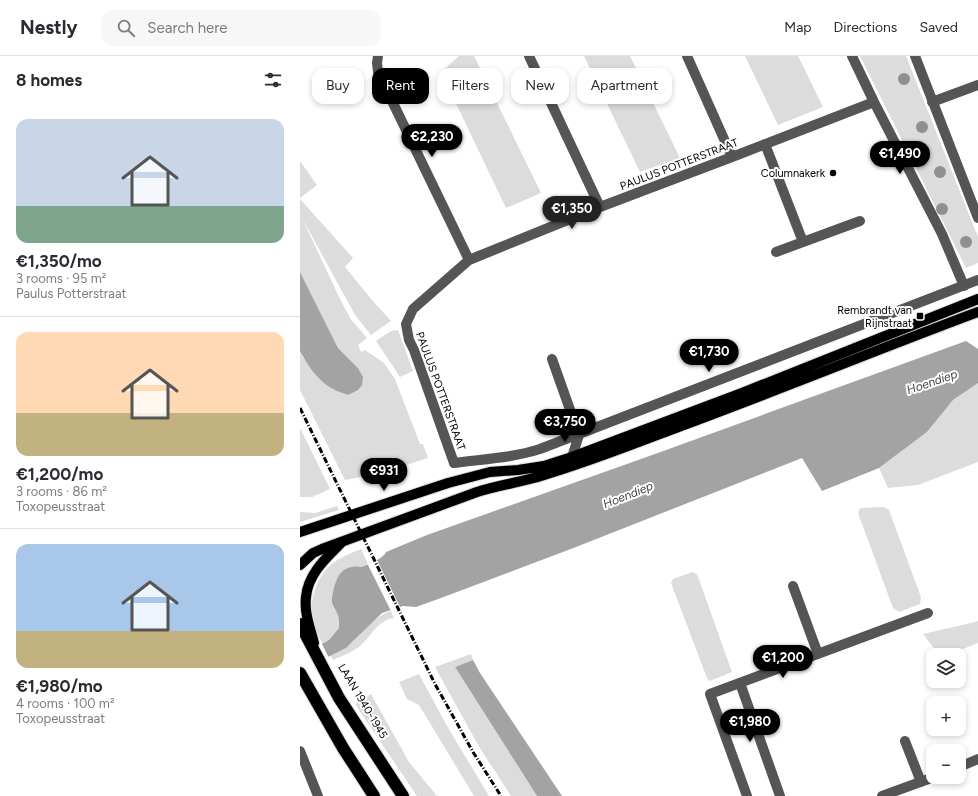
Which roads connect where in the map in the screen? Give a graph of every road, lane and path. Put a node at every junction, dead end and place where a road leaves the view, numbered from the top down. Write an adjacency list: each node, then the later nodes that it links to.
1 (378, 56): 16 (street)
2 (529, 56): 11 (street)
3 (687, 56): 10 (street)
4 (852, 56): 7 (street)
5 (915, 56): 8 (street)
6 (978, 85): 8 (street)
7 (874, 102): 9 (street, PAULUS POTTERSTRAAT); 18 (street)
8 (932, 102): 12 (street)
9 (765, 144): 10 (street, PAULUS POTTERSTRAAT); 14 (street)
10 (732, 157): 11 (street, PAULUS POTTERSTRAAT)
11 (600, 207): 16 (street, PAULUS POTTERSTRAAT)
12 (978, 218)
13 (860, 221): 14 (street)
14 (804, 242): 15 (street)
15 (776, 252)
16 (469, 260): 22 (street, PAULUS POTTERSTRAAT)
17 (978, 280): 18 (street)
18 (964, 286): 22 (street)
19 (978, 299): 23 (main road)
20 (978, 312): 25 (main road)
21 (552, 359): 22 (street)
22 (579, 435): 23 (street)
23 (572, 457): 24 (main road)
24 (300, 532)
25 (345, 539): 26 (main road); 31 (main road)
26 (300, 565)
27 (793, 586): 32 (street)
28 (928, 613): 32 (street)
29 (300, 618): 31 (main road, LAAN 1940-1945)
30 (300, 624): 45 (highway, LAAN 1940-1945)
31 (314, 643): 46 (main road, LAAN 1940-1945)
32 (818, 654): 35 (street)
33 (300, 673): 44 (highway)
34 (300, 682): 43 (main road)
35 (740, 683): 47 (street); 48 (street)
36 (905, 741): 41 (street)
37 (300, 751): 42 (street)
38 (978, 759): 39 (street)
39 (966, 764)
40 (926, 780): 41 (street)
41 (921, 782): 49 (street)
42 (318, 796)
43 (371, 796)
44 (374, 796)
45 (403, 796)
46 (407, 796)
47 (747, 796)
48 (780, 796)
49 (882, 796)

